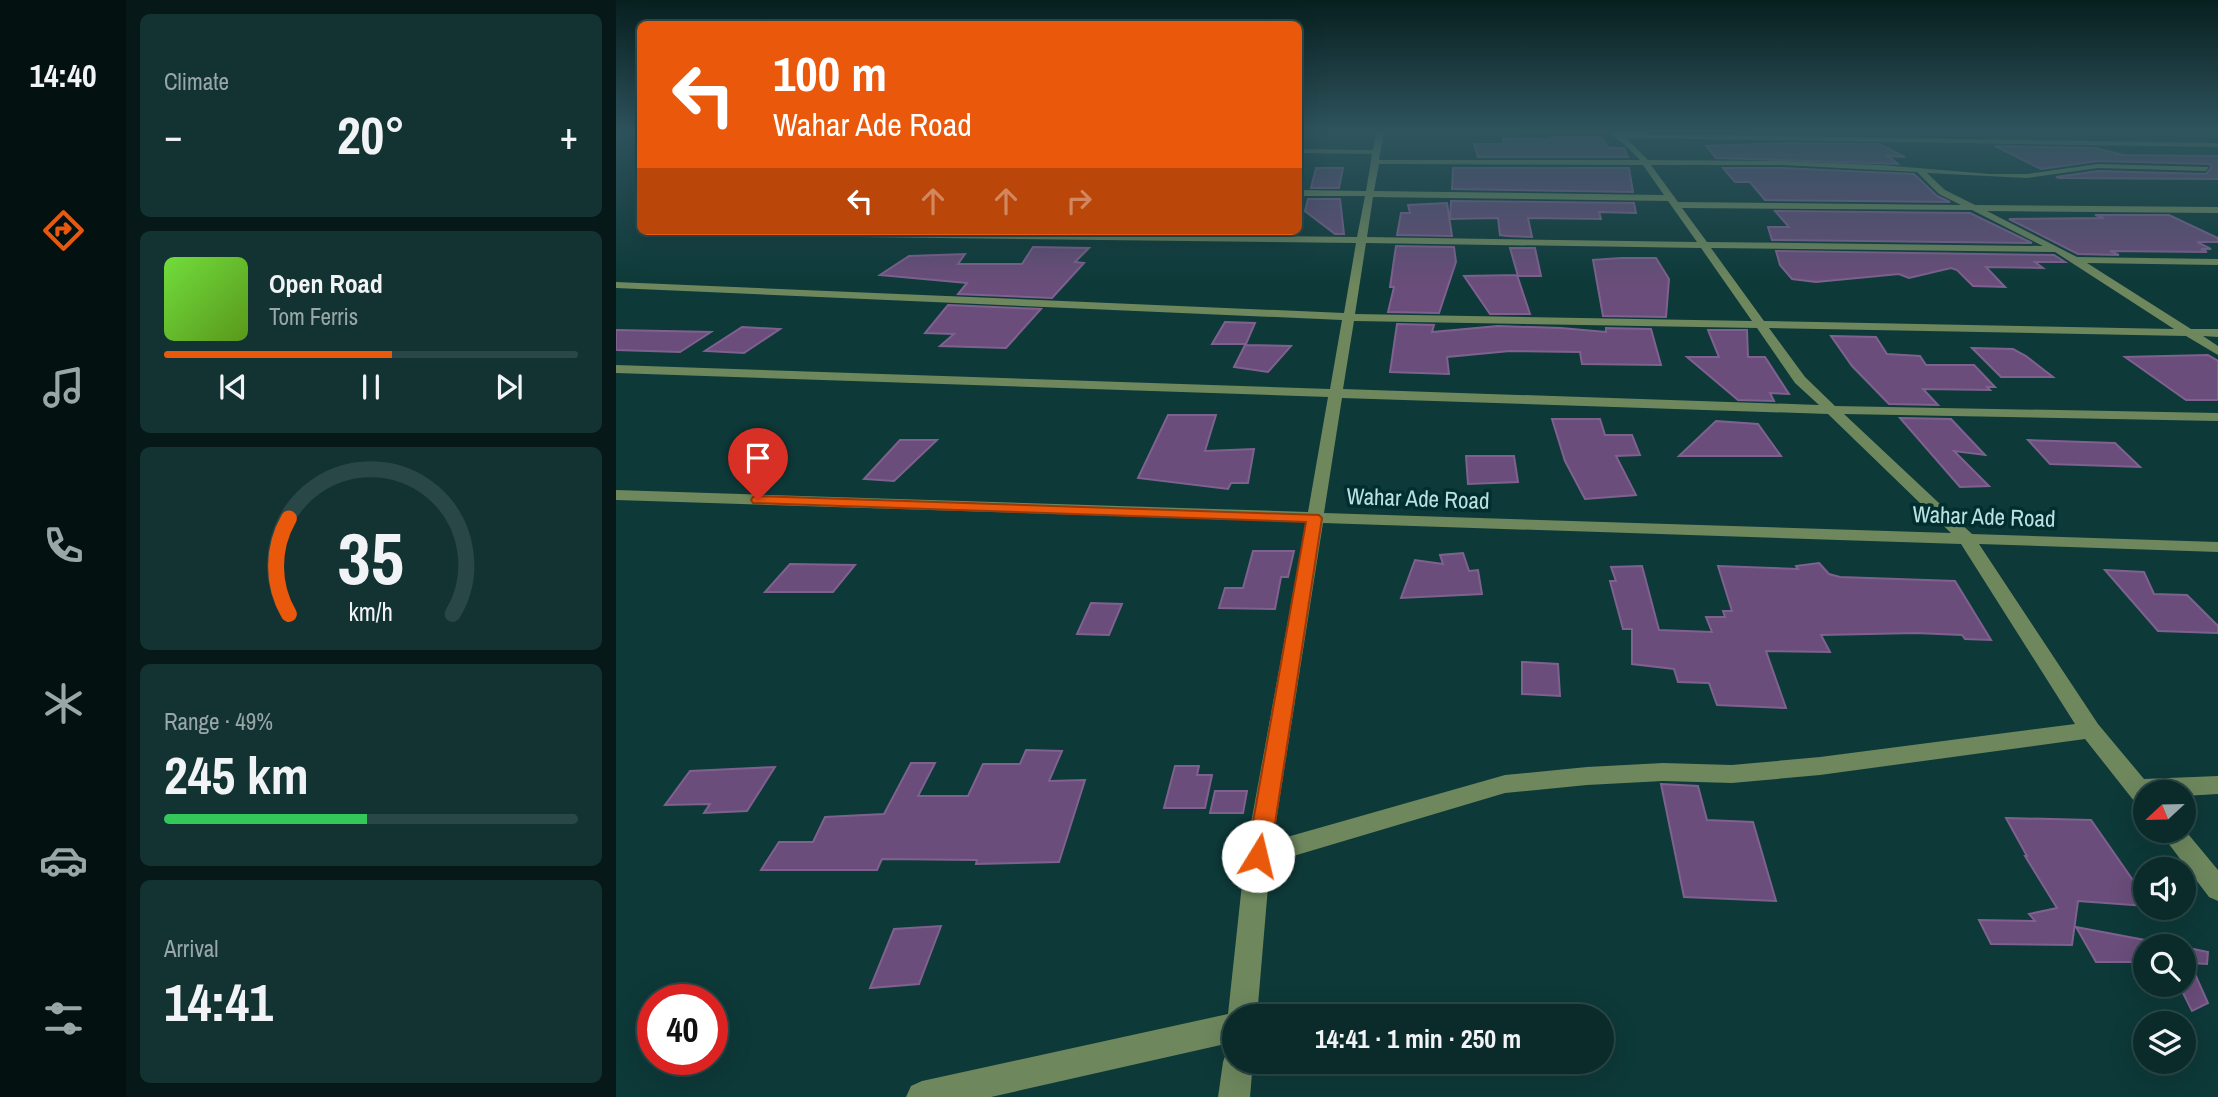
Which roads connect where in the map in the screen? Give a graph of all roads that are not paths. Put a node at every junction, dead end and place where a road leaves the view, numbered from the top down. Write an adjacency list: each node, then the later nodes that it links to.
1 (1371, 183): 5 (street)
2 (1660, 183): 6 (street)
3 (1933, 183): 7 (street)
4 (1302, 193): 5 (street)
5 (1369, 194): 6 (street); 10 (street)
6 (1673, 202): 7 (street); 11 (street)
7 (1975, 208): 8 (street); 12 (street)
8 (2218, 211)
9 (915, 235): 10 (street)
10 (1361, 241): 11 (street); 16 (street)
11 (1704, 246): 12 (street); 17 (street)
12 (2057, 250): 13 (street)
13 (2073, 260): 14 (street); 18 (street)
14 (2218, 262)
15 (616, 285): 16 (street)
16 (1349, 317): 17 (street); 22 (street)
17 (1761, 326): 18 (street); 23 (street)
18 (2187, 333): 19 (street); 20 (street)
19 (2218, 334)
20 (2218, 351)
21 (616, 369): 22 (street)
22 (1335, 393): 23 (street); 26 (street)
23 (1832, 410): 24 (street); 27 (street)
24 (2218, 417)
25 (616, 495): 26 (street, Wahar Ade Road)
26 (1314, 518): 27 (street, Wahar Ade Road); 34 (street)
27 (1966, 538): 28 (street, Wahar Ade Road); 29 (street)
28 (2218, 547)
29 (2090, 730): 30 (street); 34 (street)
30 (2133, 784)
31 (2218, 785): 32 (street)
32 (2196, 788)
33 (2182, 844): 35 (street)
34 (1258, 856): 36 (street)
35 (2218, 889)
36 (1243, 1004)
37 (1222, 1030): 39 (street)
38 (1237, 1074): 40 (street)
39 (922, 1097)
40 (1234, 1097)

